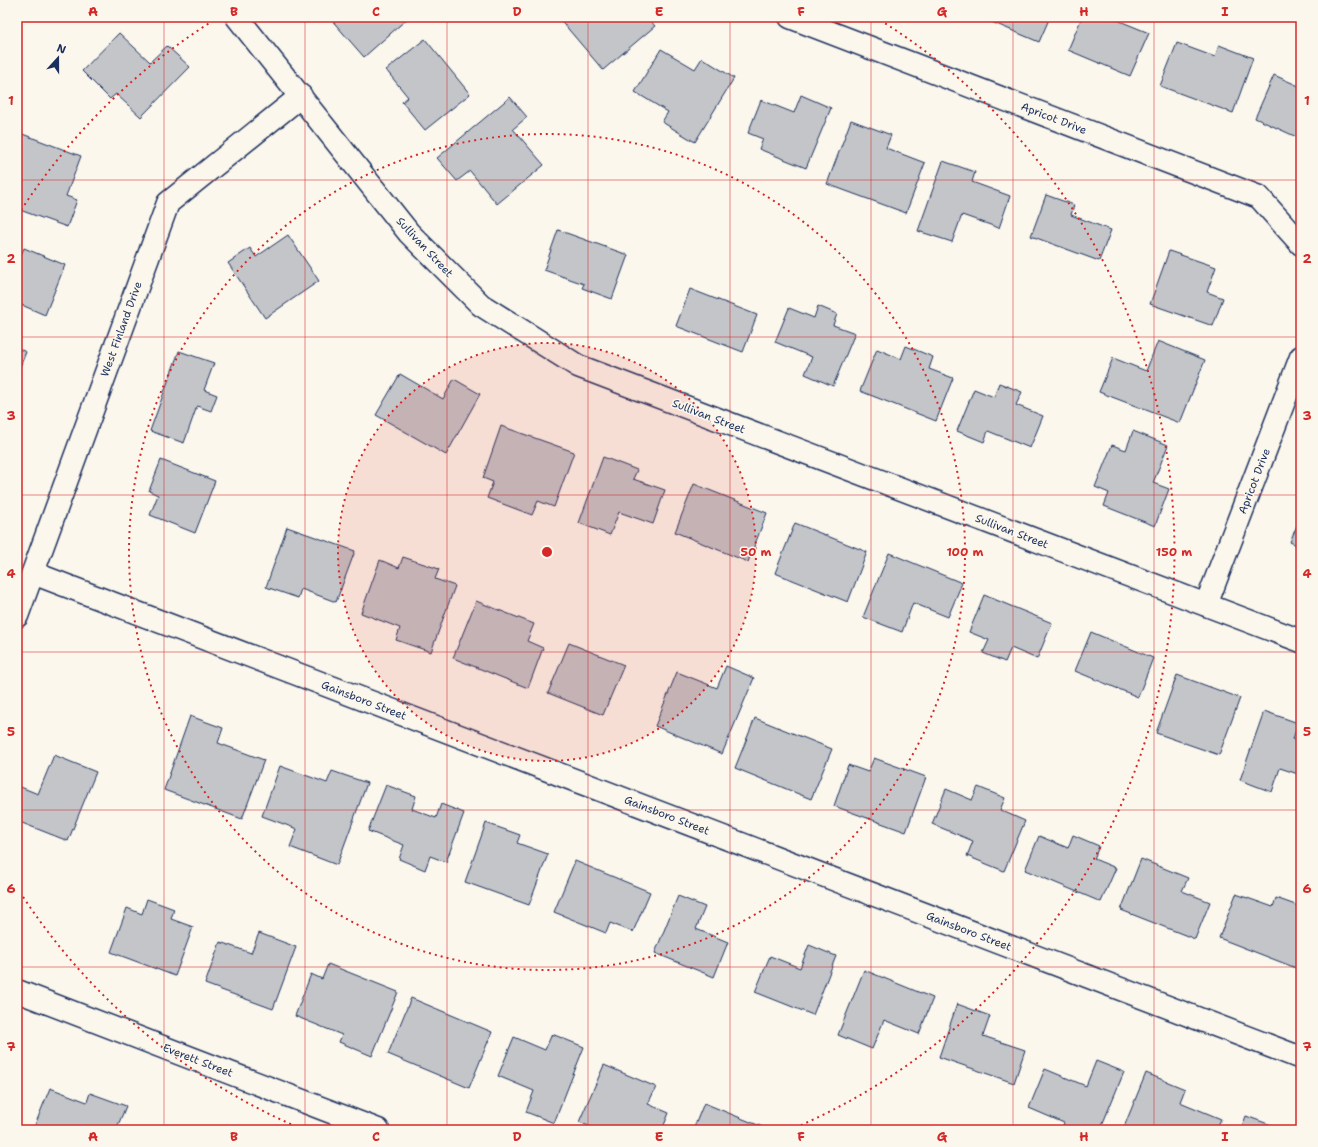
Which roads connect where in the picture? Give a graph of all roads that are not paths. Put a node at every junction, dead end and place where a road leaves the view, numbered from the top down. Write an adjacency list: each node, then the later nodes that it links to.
1 (237, 17): 3 (street, Sullivan Street)
2 (790, 17): 4 (street, Apricot Drive)
3 (301, 96): 6 (street, West Finland Drive); 7 (street, Sullivan Street)
4 (1301, 244)
5 (1301, 358): 7 (street, Apricot Drive)
6 (33, 573): 8 (street, West Finland Drive); 11 (street, Gainsboro Street)
7 (1206, 605): 9 (street, Sullivan Street)
8 (17, 616)
9 (1301, 641)
10 (17, 991): 12 (street, Everett Street)
11 (1301, 1058)
12 (378, 1130)

